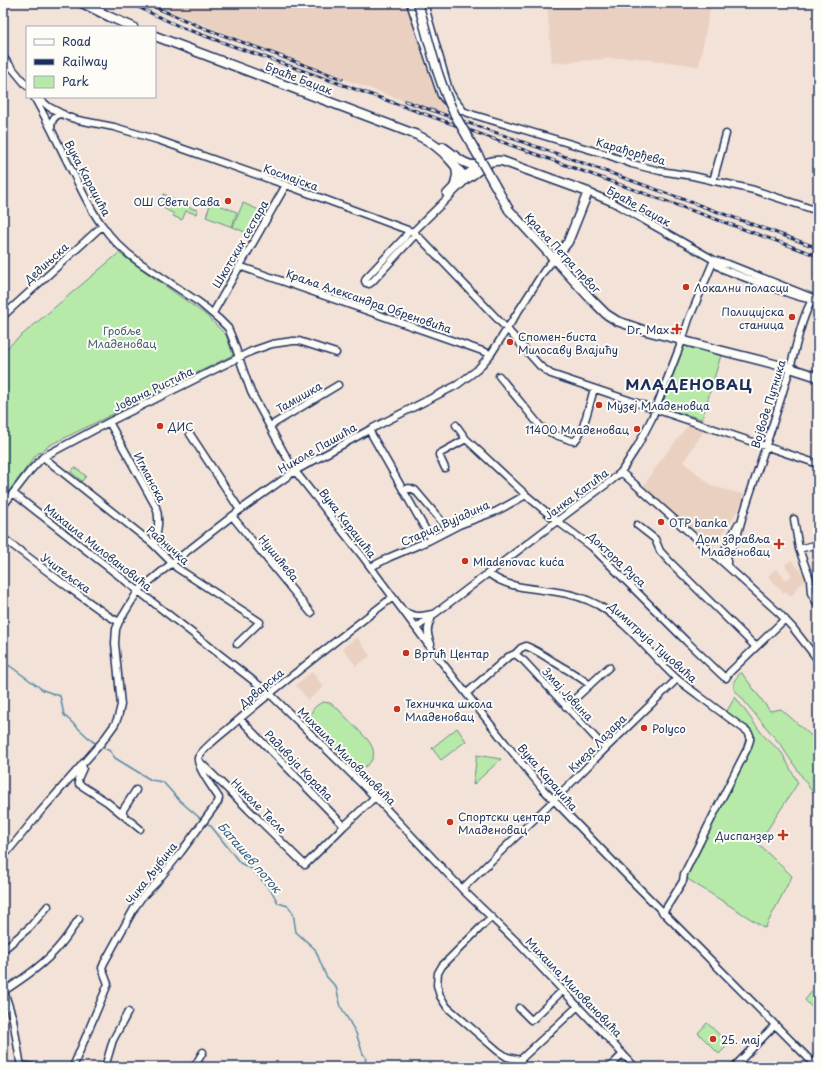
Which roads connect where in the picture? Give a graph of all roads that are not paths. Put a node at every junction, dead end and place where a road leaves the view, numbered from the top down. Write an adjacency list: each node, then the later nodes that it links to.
1 (82, 3): 5 (main road)
2 (410, 3): 11 (street, Карађорђева)
3 (418, 3): 27 (main road, Краља Петра првог, bridge)
4 (424, 3): 11 (street)
5 (131, 26)
6 (156, 36): 16 (main road, Браће Баџак)
7 (3, 57): 8 (street)
8 (26, 85)
9 (35, 98): 13 (street, Вука Караџића)
10 (36, 98): 12 (street, Космајска)
11 (462, 110): 19 (street, Карађорђева)
12 (63, 114): 13 (street); 21 (street, Космајска)
13 (51, 131): 25 (street, Вука Караџића)
14 (726, 134): 19 (street)
15 (506, 162): 17 (main road, Браће Баџак); 18 (main road); 22 (main road, Браће Баџак)
16 (458, 164): 17 (main road, Браће Баџак); 18 (main road); 20 (main road)
17 (480, 165): 18 (street)
18 (467, 175): 20 (street); 23 (street)
19 (713, 181): 24 (street, Карађорђева)
20 (455, 184): 23 (street)
21 (286, 185): 26 (street, Космајска); 29 (street, Шкотских сестара)
22 (588, 192): 27 (main road, Николе Пашића); 28 (street, Браће Баџак)
23 (436, 208): 26 (street)
24 (818, 211)
25 (102, 226): 31 (street, Вука Караџића); 32 (street, Дедињска)
26 (413, 232): 26 (street); 33 (street, Космајска)
27 (554, 259): 33 (street, Николе Пашића); 34 (main road, Краља Петра првог)
28 (714, 260): 30 (street, Браће Баџак); 34 (street, Јанка Катића)
29 (240, 266): 31 (street, Шкотских сестара); 36 (street, Краља Александра Обреновића)
30 (816, 299): 38 (street, Војводе Путника)
31 (213, 313): 37 (street, Вука Караџића)
32 (3, 316)
33 (507, 329): 36 (street, Николе Пашића); 42 (street)
34 (682, 341): 38 (main road, Краља Петра првог); 43 (street, Јанка Катића)
35 (336, 353): 37 (street, Јована Ристића)
36 (491, 354): 47 (street, Николе Пашића)
37 (239, 357): 44 (street, Јована Ристића); 46 (street, Вука Караџића)
38 (790, 368): 40 (main road, Краља Петра првог); 50 (street, Војводе Путника)
39 (499, 376): 42 (street)
40 (818, 377)
41 (338, 385): 46 (street, Тамишка)
42 (594, 389): 43 (street)
43 (656, 409): 50 (street); 55 (street, Јанка Катића)
44 (109, 422): 51 (street, Јована Ристића); 69 (street, Игманска)
45 (456, 425): 49 (street, Доктора Руса)
46 (270, 426): 54 (street, Вука Караџића)
47 (369, 430): 54 (street, Николе Пашића); 56 (street)
48 (190, 434): 60 (street)
49 (466, 439): 53 (street); 58 (street, Доктора Руса)
50 (766, 446): 52 (street); 61 (street, Војводе Путника)
51 (43, 457): 57 (street, Јована Ристића); 69 (street, Радничка)
52 (818, 464)
53 (446, 468)
54 (295, 471): 60 (street, Николе Пашића); 76 (street, Вука Караџића)
55 (621, 472): 64 (street, Јанка Катића); 73 (street)
56 (403, 490): 66 (street); 68 (street)
57 (13, 493): 59 (street, Јована Ристића); 78 (street, Михаила Миловановића)
58 (526, 495): 64 (street, Доктора Руса); 66 (street, Старца Вујадина)
59 (3, 506)
60 (240, 510): 62 (street, Николе Пашића)
61 (743, 515): 71 (street, Војводе Путника); 75 (street, Војводе Путника)
62 (232, 516): 74 (street, Николе Пашића); 82 (street, Нушићева)
63 (794, 519): 72 (street)
64 (557, 521): 77 (street, Јанка Катића); 88 (street, Доктора Руса)
65 (637, 525): 88 (street)
66 (450, 530): 68 (street, Старца Вујадина)
67 (3, 538): 85 (street, Учитељска)
68 (431, 539): 76 (street, Старца Вујадина)
69 (153, 544): 74 (street, Радничка)
70 (818, 544): 72 (street)
71 (726, 547): 73 (street); 75 (street, Војводе Путника)
72 (800, 549): 80 (street)
73 (712, 552): 75 (street)
74 (172, 563): 78 (street, Николе Пашића); 87 (street, Радничка)
75 (725, 564): 84 (street)
76 (371, 567): 79 (street, Вука Караџића)
77 (488, 573): 83 (street, Јанка Катића); 93 (street, Димитрија Туцовића)
78 (138, 590): 85 (street, Николе Пашића); 95 (street, Михаила Миловановића)
79 (393, 597): 81 (street, Вука Караџића); 95 (street, Дрварска)
80 (818, 605)
81 (404, 612): 83 (street); 86 (street, Вука Караџића)
82 (311, 614)
83 (434, 614): 86 (street, Јанка Катића); 89 (street)
84 (785, 619): 88 (street); 91 (street)
85 (119, 622): 101 (street, Николе Пашића)
86 (416, 628): 89 (street, Вука Караџића)
87 (237, 644)
88 (756, 647)
89 (433, 651): 96 (street, Вука Караџића)
90 (515, 654): 94 (street); 96 (street); 97 (street, Змај Јовина)
91 (818, 660)
92 (609, 667): 94 (street)
93 (677, 679): 99 (street, Кнеза Лазара); 111 (street, Димитрија Туцовића)
94 (590, 685): 97 (street)
95 (269, 694): 98 (street, Дрварска); 103 (street, Михаила Миловановића)
96 (467, 694): 104 (street, Вука Караџића)
97 (566, 707): 99 (street, Змај Јовина)
98 (240, 718): 100 (street, Дрварска); 106 (street, Радивоја Кораћа)
99 (605, 748): 104 (street, Кнеза Лазара)
100 (199, 760): 106 (street, Николе Тесле); 126 (street, Чика Љубина)
101 (82, 764): 105 (street); 108 (street)
102 (136, 790): 105 (street)
103 (374, 797): 106 (street); 109 (street, Михаила Миловановића)
104 (553, 801): 109 (street, Кнеза Лазара); 111 (street, Вука Караџића)
105 (123, 814): 107 (street)
106 (344, 826)
107 (140, 829)
108 (3, 857)
109 (462, 889): 112 (street, Михаила Миловановића)
110 (48, 906): 114 (street)
111 (663, 913): 120 (street, Вука Караџића)
112 (491, 918): 116 (street, Михаила Миловановића); 123 (street)
113 (79, 919): 115 (street)
114 (3, 950)
115 (3, 989): 124 (street)
116 (563, 990): 117 (street, Михаила Миловановића); 118 (street)
117 (578, 1006): 122 (street, Михаила Миловановића); 123 (street)
118 (519, 1008)
119 (128, 1012): 127 (street)
120 (775, 1025): 132 (street); 133 (street, Вука Караџића)
121 (203, 1052): 128 (street)
122 (623, 1054): 130 (street); 131 (street, Михаила Миловановића)
123 (520, 1060): 129 (street)
124 (21, 1066): 125 (street)
125 (33, 1067)
126 (73, 1067)
127 (105, 1067)
128 (194, 1067)
129 (524, 1067)
130 (610, 1067)
131 (635, 1067)
132 (734, 1067)
133 (817, 1067)

